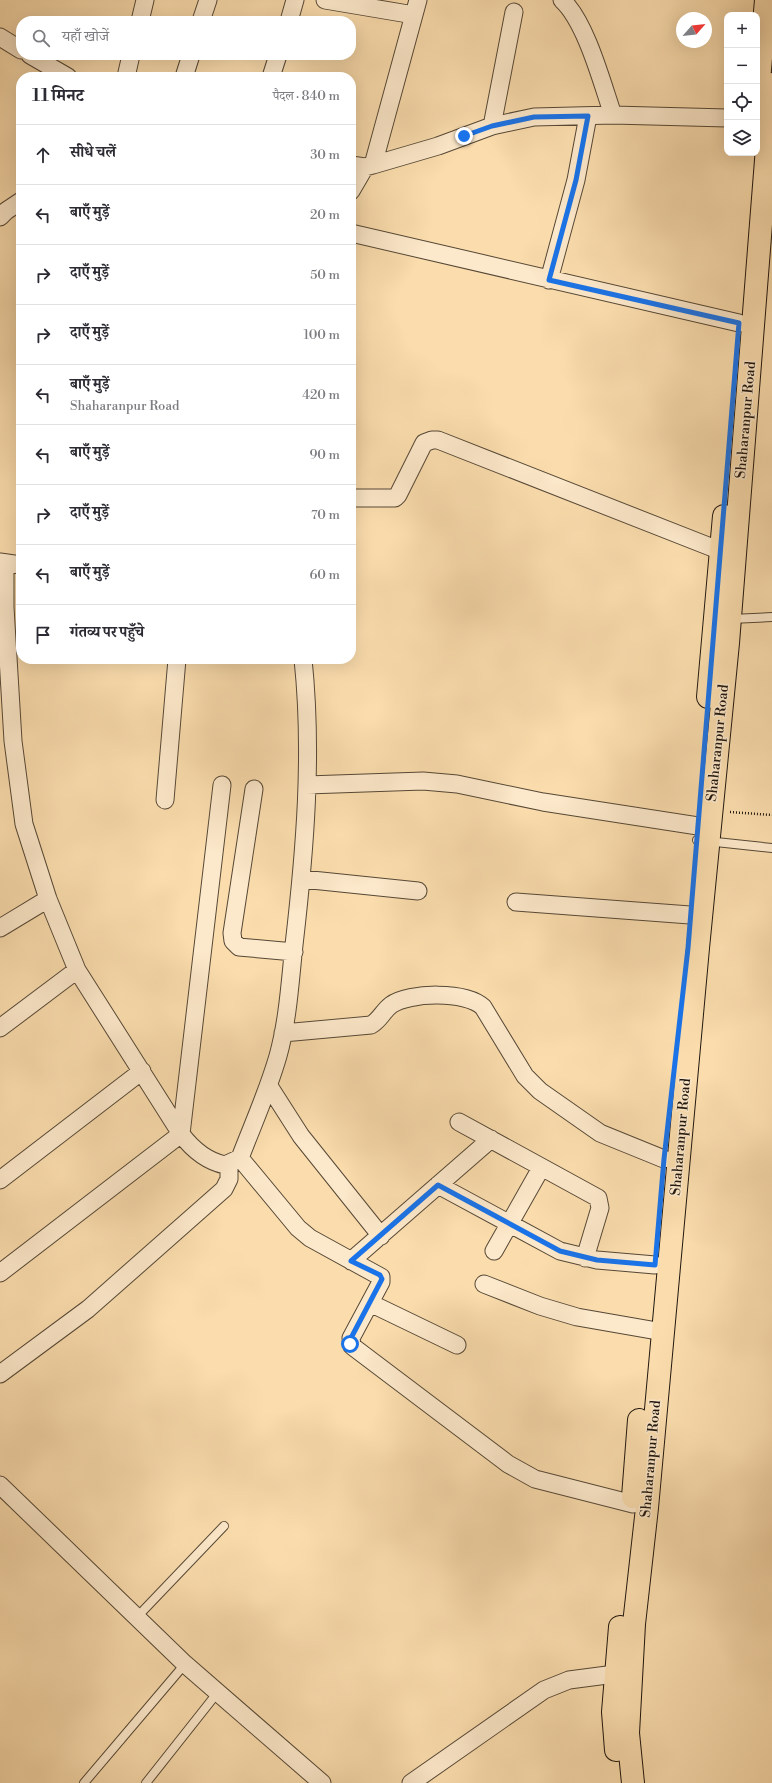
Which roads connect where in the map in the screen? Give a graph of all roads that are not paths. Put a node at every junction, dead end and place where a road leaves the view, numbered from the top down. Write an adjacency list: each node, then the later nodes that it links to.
1 (145, 0): 9 (street)
2 (208, 0): 10 (street)
3 (295, 0): 11 (street)
4 (324, 0): 7 (street)
5 (562, 0): 24 (street)
6 (766, 0): 23 (main road, Shaharanpur Road)
7 (416, 8): 29 (street)
8 (514, 12): 27 (street)
9 (141, 16)
10 (203, 16)
11 (290, 16)
12 (0, 38): 13 (street)
13 (16, 47)
14 (39, 60): 18 (street)
15 (130, 60): 19 (street)
16 (189, 60): 20 (street)
17 (276, 60): 21 (street)
18 (59, 72)
19 (127, 72)
20 (186, 72)
21 (273, 72)
22 (772, 84): 23 (main road, Shaharanpur Road)
23 (761, 114): 34 (main road, Shaharanpur Road)
24 (613, 115): 25 (street); 26 (street)
25 (588, 116): 27 (street); 35 (street)
26 (724, 118)
27 (492, 126): 29 (street)
28 (753, 156): 36 (main road, Shaharanpur Road)
29 (363, 166): 30 (street)
30 (356, 180)
31 (16, 204): 32 (street)
32 (0, 217)
33 (356, 234): 35 (street)
34 (766, 247): 38 (main road, Shaharanpur Road)
35 (549, 280): 36 (street)
36 (739, 323): 38 (main road, Shaharanpur Road)
37 (356, 498): 38 (street)
38 (727, 553): 41 (main road, Shaharanpur Road); 49 (main road, Shaharanpur Road)
39 (9, 563): 44 (street)
40 (772, 617): 41 (lane)
41 (730, 618): 49 (main road, Shaharanpur Road)
42 (177, 664): 48 (street)
43 (304, 664): 46 (street)
44 (6, 716): 53 (street)
45 (222, 785): 64 (street)
46 (307, 785): 49 (street); 51 (street)
47 (254, 789): 57 (street)
48 (165, 800)
49 (701, 836): 50 (lane); 55 (main road, Shaharanpur Road); 80 (main road, Shaharanpur Road)
50 (772, 848)
51 (302, 879): 52 (street); 57 (street)
52 (418, 891)
53 (48, 899): 56 (street); 58 (street)
54 (516, 902): 55 (street)
55 (690, 915): 66 (main road, Shaharanpur Road)
56 (0, 928)
57 (294, 952): 60 (street)
58 (77, 970): 59 (street); 61 (street)
59 (0, 1028)
60 (283, 1034): 62 (street); 66 (street)
61 (142, 1071): 64 (street); 69 (street)
62 (269, 1086): 67 (street); 72 (street)
63 (459, 1122): 65 (street)
64 (181, 1134): 67 (street); 77 (street)
65 (491, 1138): 68 (street); 70 (street)
66 (664, 1159): 76 (main road, Shaharanpur Road)
67 (235, 1161): 75 (street); 82 (street)
68 (541, 1168): 71 (street); 74 (street)
69 (0, 1180)
70 (438, 1185): 71 (street); 72 (street)
71 (509, 1224): 73 (street); 74 (street)
72 (381, 1236): 75 (street)
73 (494, 1251)
74 (585, 1258): 76 (street)
75 (351, 1261): 79 (street)
76 (655, 1265): 80 (main road, Shaharanpur Road)
77 (0, 1273)
78 (484, 1284): 80 (street)
79 (370, 1303): 81 (street); 84 (street)
80 (656, 1331): 84 (main road, Shaharanpur Road); 95 (main road, Shaharanpur Road)
81 (457, 1345)
82 (0, 1374)
83 (0, 1485): 86 (street)
84 (633, 1504): 88 (main road, Shaharanpur Road)
85 (224, 1526): 86 (lane)
86 (137, 1618): 87 (street)
87 (185, 1664): 89 (street); 90 (lane)
88 (615, 1674): 93 (street); 94 (main road, Shaharanpur Road)
89 (218, 1692): 91 (lane); 92 (street)
90 (84, 1783)
91 (146, 1783)
92 (322, 1783)
93 (412, 1783)
94 (618, 1783)
95 (633, 1783)

